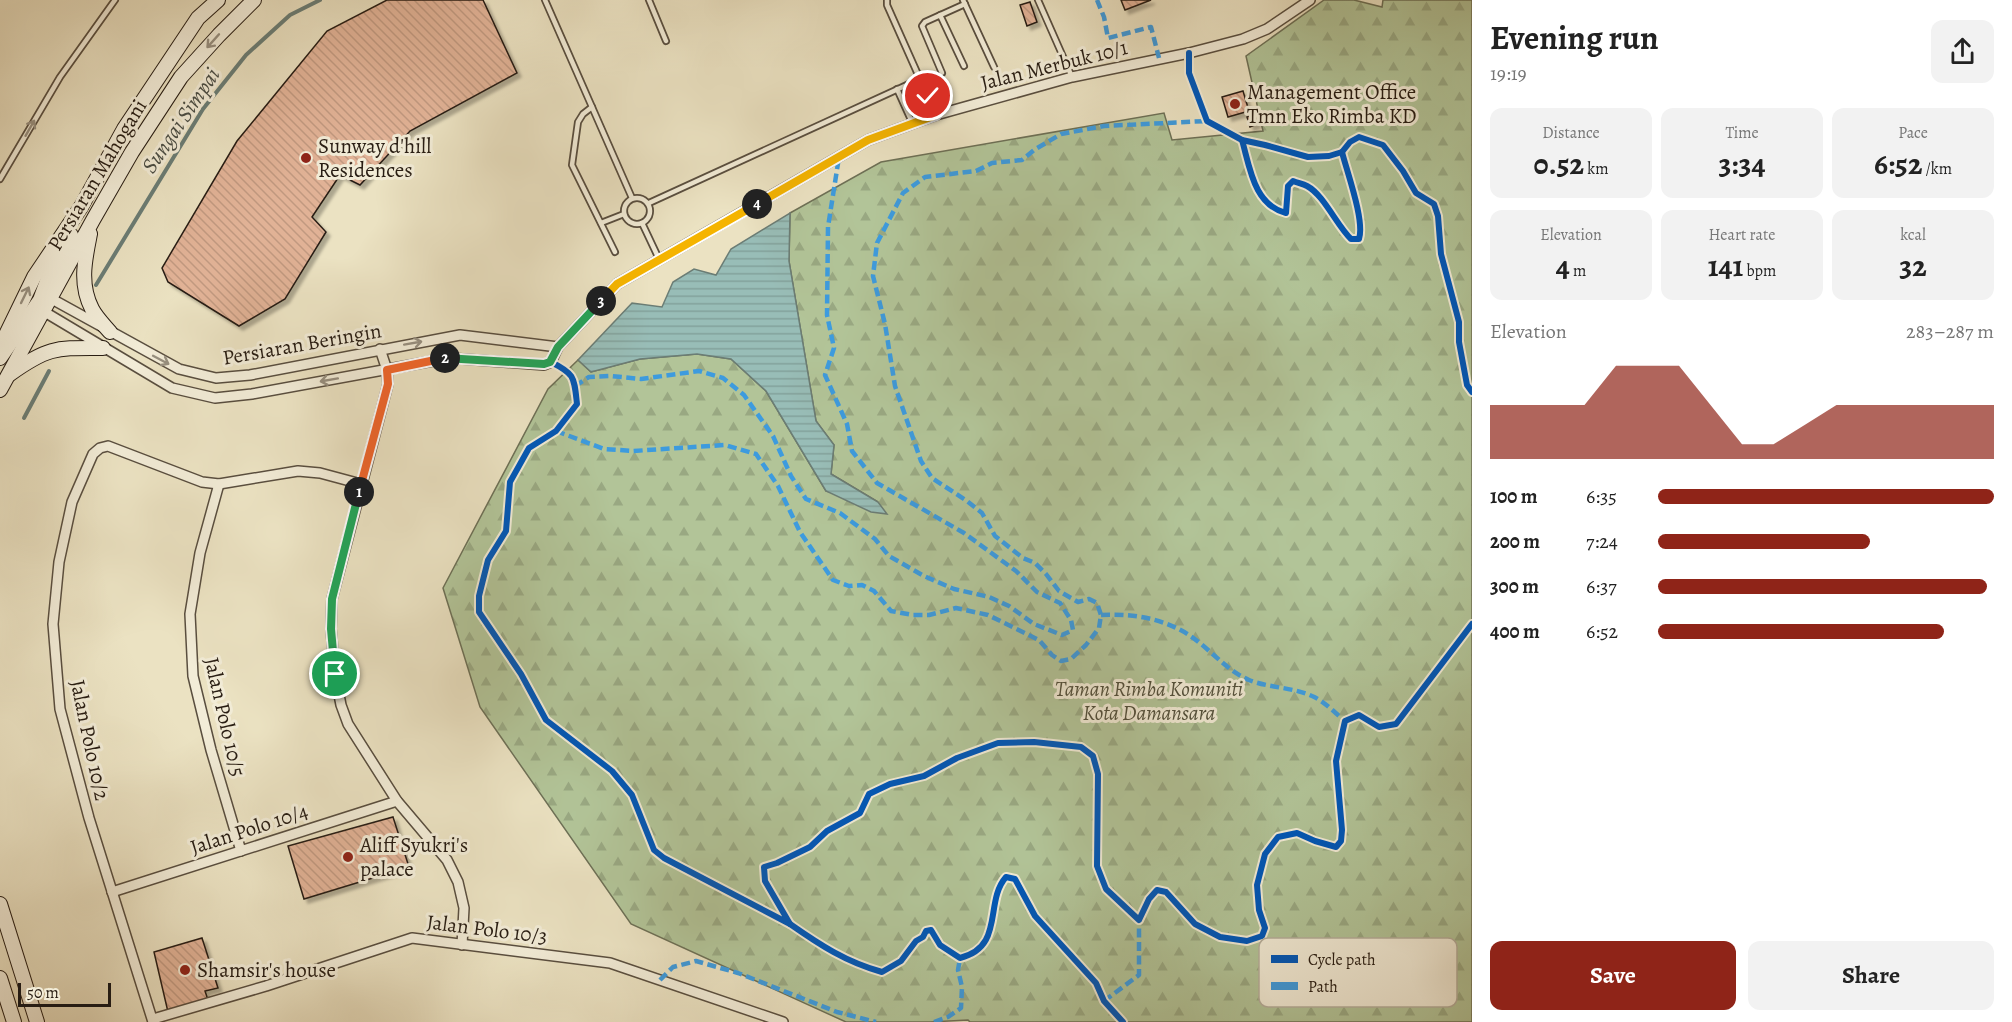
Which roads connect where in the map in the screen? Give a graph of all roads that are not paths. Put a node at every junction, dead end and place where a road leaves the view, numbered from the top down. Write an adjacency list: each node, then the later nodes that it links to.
1 (115, 0): 21 (lane, one-way to 1)
2 (219, 0): 24 (main road, Persiaran Mahogani)
3 (254, 0): 26 (main road, Persiaran Mahogani, one-way to 26)
4 (545, 0): 18 (lane)
5 (648, 0): 11 (lane)
6 (887, 0): 16 (lane)
7 (1038, 0): 15 (lane)
8 (1310, 0): 15 (street, Jalan Merbuk 10/1)
9 (964, 2): 10 (lane); 13 (lane)
10 (940, 15): 12 (lane); 14 (lane)
11 (666, 41)
12 (964, 66)
13 (994, 67)
14 (942, 73)
15 (1072, 77): 19 (street, Jalan Merbuk 10/1)
16 (920, 79): 17 (lane); 19 (lane)
17 (897, 89): 20 (lane); 23 (lane)
18 (592, 107): 22 (lane); 27 (lane)
19 (936, 115): 20 (street, Jalan Merbuk 10/1)
20 (912, 122): 30 (street, Jalan Merbuk 10/1)
21 (0, 179)
22 (632, 198): 23 (lane); 25 (lane)
23 (649, 203): 28 (lane)
24 (81, 207): 31 (main road); 34 (main road, Persiaran Mahogani, one-way to 24)
25 (624, 214): 27 (lane); 28 (lane)
26 (93, 220): 31 (main road, Persiaran Mahogani); 32 (main road)
27 (601, 223): 29 (lane)
28 (642, 224): 30 (lane)
29 (615, 252)
30 (660, 260): 33 (street, Jalan Merbuk 10/1)
31 (44, 303): 32 (street, Persiaran Beringin); 35 (street, Persiaran Beringin); 37 (main road); 40 (main road, Persiaran Mahogani)
32 (110, 332): 36 (street, Persiaran Beringin, one-way to 36)
33 (558, 347): 36 (street, Persiaran Beringin, one-way to 33); 38 (street, Jalan Merbuk 10/1)
34 (0, 348)
35 (103, 348): 39 (street, Persiaran Beringin, one-way to 35); 40 (main road)
36 (380, 349): 39 (street)
37 (0, 358)
38 (550, 362): 39 (street, Persiaran Beringin)
39 (387, 370): 43 (street)
40 (7, 377): 41 (main road, Persiaran Mahogani)
41 (0, 390)
42 (219, 484): 43 (street, Jalan Polo 10/2); 45 (street, Jalan Polo 10/5); 46 (street, Jalan Polo 10/2)
43 (361, 484): 44 (street)
44 (397, 801): 45 (street, Jalan Polo 10/4); 48 (street)
45 (241, 851): 46 (street, Jalan Polo 10/4)
46 (112, 892): 51 (street, Jalan Polo 10/2)
47 (0, 903): 53 (main road)
48 (462, 945): 51 (street, Jalan Polo 10/3); 54 (street, Jalan Polo 10/3)
49 (0, 978): 50 (main road)
50 (3, 993): 52 (main road)
51 (153, 1021)
52 (14, 1022)
53 (37, 1022)
54 (783, 1022)

